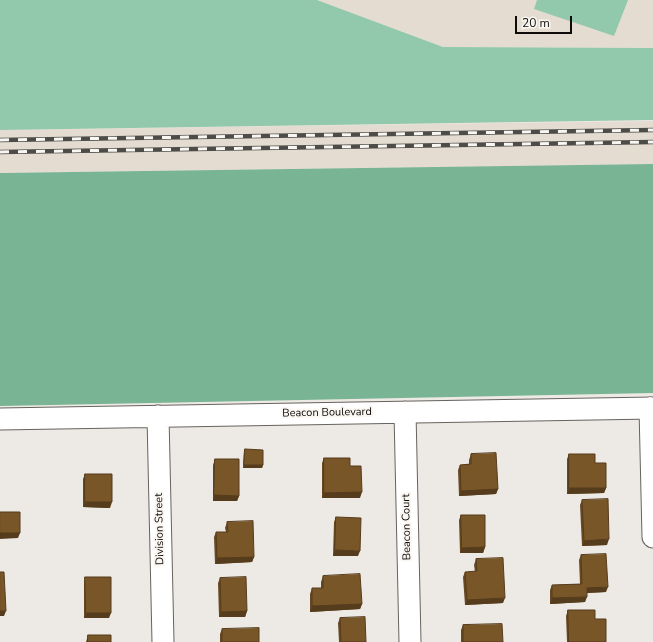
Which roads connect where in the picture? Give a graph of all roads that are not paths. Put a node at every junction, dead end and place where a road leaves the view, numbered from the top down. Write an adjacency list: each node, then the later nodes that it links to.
1 (651, 408): 2 (street, Beacon Boulevard); 5 (street)
2 (405, 412): 3 (street, Beacon Boulevard); 7 (street, Beacon Court)
3 (158, 416): 4 (street, Beacon Boulevard); 6 (street, Division Street)
4 (0, 419)
5 (653, 537)
6 (163, 642)
7 (410, 642)

